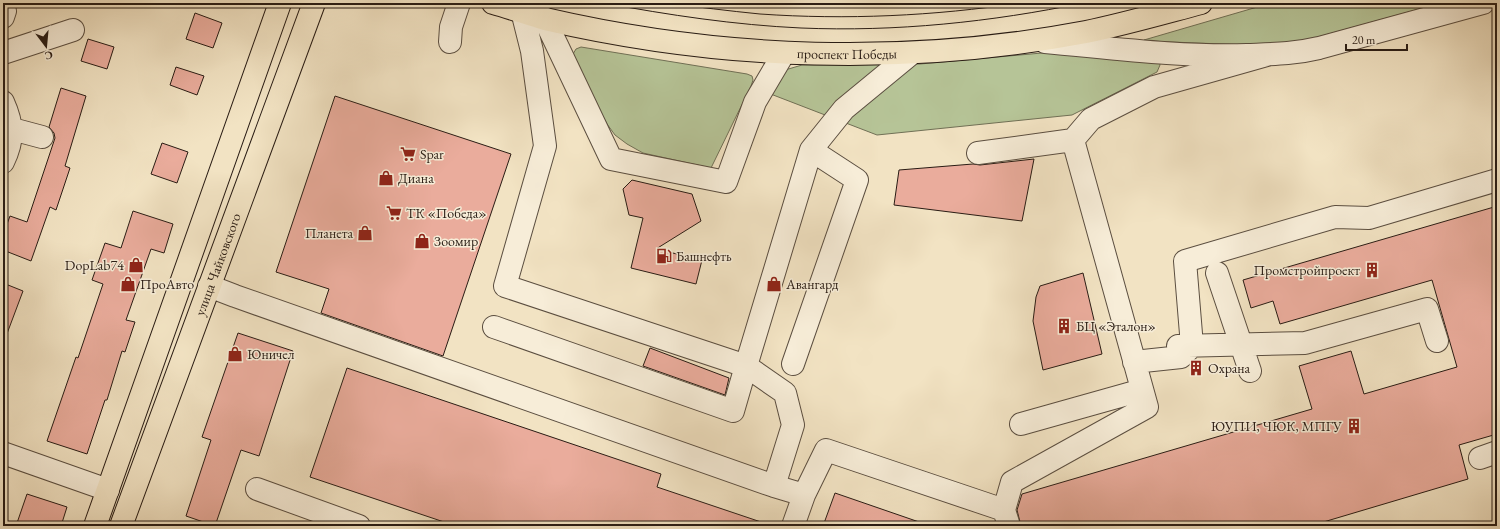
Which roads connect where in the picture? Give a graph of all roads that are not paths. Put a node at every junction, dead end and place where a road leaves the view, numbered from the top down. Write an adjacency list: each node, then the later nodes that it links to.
1 (280, 3): 41 (main road, улица Чайковского)
2 (314, 3): 27 (main road, улица Чайковского)
3 (459, 3): 11 (street)
4 (493, 3): 7 (main road, проспект Победы)
5 (1201, 3): 10 (main road, проспект Победы)
6 (1483, 3): 16 (street)
7 (522, 11): 8 (main road, проспект Победы); 34 (street)
8 (544, 18): 12 (main road, проспект Победы); 12 (street)
9 (74, 30): 13 (street)
10 (1030, 40): 14 (main road, проспект Победы); 15 (street)
11 (450, 42)
12 (784, 52): 14 (main road, проспект Победы)
13 (3, 53)
14 (912, 53): 22 (street)
15 (1180, 55): 16 (street); 17 (street)
16 (1267, 55): 17 (street)
17 (1154, 87): 21 (street)
18 (3, 102): 19 (street)
19 (12, 129): 20 (street); 24 (street)
20 (42, 137)
21 (1073, 140): 23 (street); 32 (street)
22 (811, 150): 33 (street); 34 (street)
23 (978, 153)
24 (3, 162)
25 (1497, 180): 31 (street)
26 (1217, 273): 30 (street)
27 (209, 286): 39 (street); 45 (main road, улица Чайковского)
28 (494, 327): 34 (street)
29 (1437, 341): 30 (street)
30 (1240, 345): 31 (street); 35 (street)
31 (1192, 346): 32 (street)
32 (1134, 362): 36 (street)
33 (793, 364)
34 (746, 366): 39 (street)
35 (1250, 371)
36 (1142, 390): 37 (street); 43 (street)
37 (1021, 424)
38 (3, 453): 41 (street)
39 (774, 486): 42 (street)
40 (257, 489): 46 (street)
41 (108, 490): 44 (main road, улица Чайковского)
42 (804, 495): 43 (street); 47 (street)
43 (1007, 518)
44 (95, 526)
45 (121, 526)
46 (359, 526)
47 (793, 526)

